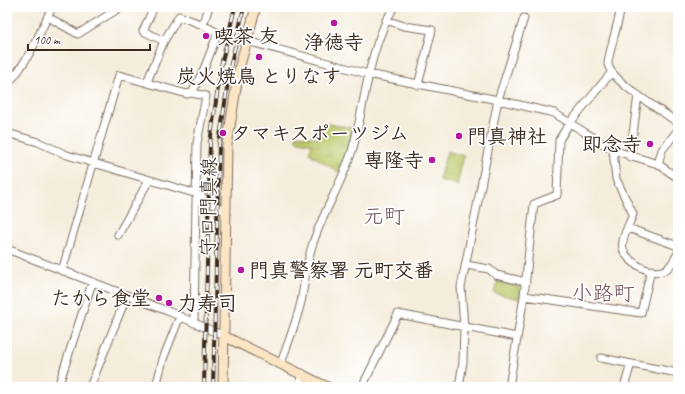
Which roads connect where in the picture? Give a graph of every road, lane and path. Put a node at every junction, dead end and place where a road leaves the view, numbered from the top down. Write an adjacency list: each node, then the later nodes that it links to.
1 (52, 7): 8 (street)
2 (121, 7): 8 (street)
3 (154, 7): 14 (street)
4 (209, 7): 11 (street)
5 (256, 7): 13 (main road, 守口門真線)
6 (394, 7): 10 (street)
7 (622, 7): 15 (street)
8 (48, 17): 18 (street)
9 (524, 18): 22 (street)
10 (386, 20): 16 (street); 19 (street)
11 (203, 25): 12 (street); 14 (street)
12 (218, 33): 13 (street); 20 (street)
13 (246, 40): 16 (street); 34 (main road, 守口門真線)
14 (164, 41): 17 (street)
15 (611, 73): 21 (street); 24 (street)
16 (368, 74): 19 (street); 53 (street)
17 (147, 82): 20 (street); 29 (street)
18 (7, 85)
19 (418, 85): 22 (street)
20 (192, 93): 33 (street)
21 (638, 96): 23 (street); 28 (street)
22 (498, 100): 24 (street); 40 (street)
23 (678, 123)
24 (569, 124): 27 (street); 43 (street)
25 (678, 130): 30 (street)
26 (7, 133): 29 (street)
27 (613, 150): 28 (street); 35 (street)
28 (630, 157): 30 (street)
29 (95, 163): 32 (street); 42 (street)
30 (658, 164): 31 (street)
31 (678, 178)
32 (149, 180): 33 (street); 36 (street)
33 (197, 194): 34 (street); 48 (street)
34 (226, 212): 50 (main road, 守口門真線)
35 (628, 228): 37 (street); 41 (street)
36 (118, 235)
37 (678, 246)
38 (7, 249): 42 (street)
39 (678, 253): 41 (street)
40 (466, 265): 43 (street); 49 (street)
41 (651, 270): 46 (street)
42 (62, 271): 44 (street)
43 (526, 282): 46 (street)
44 (92, 283): 45 (street); 57 (street)
45 (127, 295): 47 (street); 58 (street)
46 (524, 296): 51 (street)
47 (180, 316): 48 (street); 59 (street)
48 (194, 322): 50 (street)
49 (464, 327): 51 (street); 63 (street); 64 (street)
50 (224, 336): 53 (main road); 60 (main road, 守口門真線)
51 (517, 337): 65 (street)
52 (601, 358): 54 (street)
53 (281, 363): 55 (main road)
54 (630, 364): 56 (street); 66 (street)
55 (302, 373): 61 (street); 62 (main road)
56 (678, 373)
57 (58, 387)
58 (90, 387)
59 (156, 387)
60 (222, 387)
61 (299, 387)
62 (328, 387)
63 (362, 387)
64 (459, 387)
65 (509, 387)
66 (624, 387)

